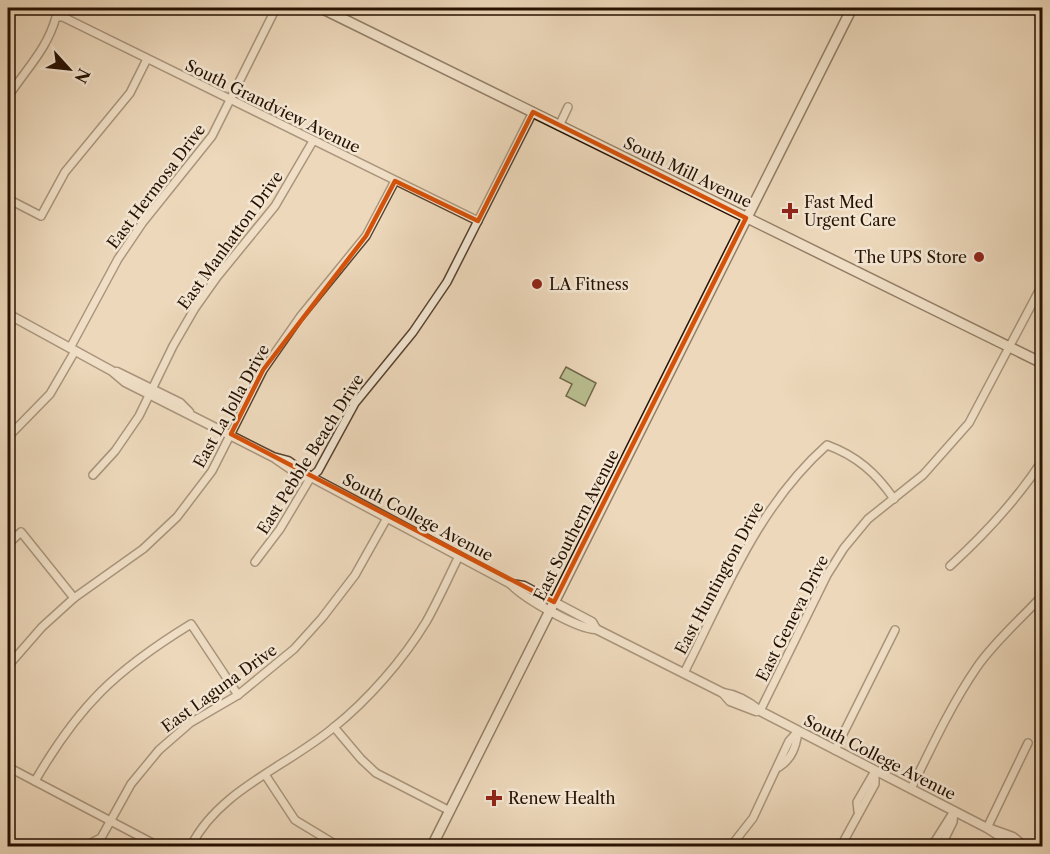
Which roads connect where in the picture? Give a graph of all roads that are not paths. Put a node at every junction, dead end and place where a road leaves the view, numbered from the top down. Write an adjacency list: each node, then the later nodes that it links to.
1 (276, 8): 6 (street, East Hermosa Drive)
2 (321, 8): 8 (main road, South Mill Avenue)
3 (852, 8): 13 (main road, East Southern Avenue)
4 (147, 59): 5 (street, South Grandview Avenue); 6 (street, South Grandview Avenue); 12 (street)
5 (8, 97)
6 (230, 99): 10 (street, South Grandview Avenue); 18 (street, East Hermosa Drive)
7 (568, 107): 9 (street)
8 (533, 112): 9 (main road, South Mill Avenue); 14 (street, East Pebble Beach Drive)
9 (559, 126): 13 (main road, South Mill Avenue)
10 (313, 141): 11 (street, South Grandview Avenue); 20 (street, East Manhatton Drive)
11 (395, 181): 14 (street, South Grandview Avenue); 21 (street, East La Jolla Drive)
12 (8, 199)
13 (746, 218): 17 (main road, South Mill Avenue); 34 (main road, East Southern Avenue)
14 (478, 221): 25 (street, East Pebble Beach Drive)
15 (1042, 285): 17 (street, East Geneva Drive)
16 (8, 314): 18 (street, South College Avenue)
17 (1009, 347): 19 (main road, South Mill Avenue); 26 (street, East Geneva Drive)
18 (73, 349): 20 (street, South College Avenue); 22 (street, East Hermosa Drive)
19 (1042, 363)
20 (151, 392): 21 (street, South College Avenue); 24 (street, East Manhatton Drive)
21 (231, 434): 25 (street, South College Avenue); 33 (street, East La Jolla Drive)
22 (8, 437)
23 (1042, 461): 31 (street)
24 (93, 475)
25 (311, 477): 27 (street, South College Avenue); 30 (street, East Pebble Beach Drive)
26 (894, 499): 37 (street, East Huntington Drive); 39 (street, East Geneva Drive)
27 (387, 518): 29 (street, South College Avenue); 38 (street, East Laguna Drive)
28 (8, 544): 33 (street)
29 (459, 556): 34 (street, South College Avenue); 40 (street)
30 (255, 562)
31 (950, 566)
32 (1042, 596): 48 (street)
33 (74, 598): 36 (street, East La Jolla Drive)
34 (552, 606): 37 (street, South College Avenue); 49 (main road, East Southern Avenue)
35 (895, 630): 43 (street)
36 (8, 666)
37 (684, 673): 39 (street, South College Avenue)
38 (238, 695): 47 (street); 51 (street, East Laguna Drive)
39 (760, 711): 41 (street, South College Avenue)
40 (334, 727): 46 (street); 49 (street)
41 (798, 731): 43 (street, South College Avenue); 59 (street)
42 (1028, 743): 52 (street)
43 (836, 750): 45 (street, South College Avenue)
44 (8, 766): 47 (street)
45 (875, 771): 48 (street, South College Avenue); 60 (street)
46 (266, 776): 56 (street); 57 (street)
47 (35, 782): 51 (street)
48 (911, 789): 50 (street, South College Avenue)
49 (450, 811): 58 (main road, East Southern Avenue)
50 (954, 811): 52 (street, South College Avenue); 61 (street); 62 (street)
51 (110, 820): 54 (street, East Laguna Drive); 55 (street)
52 (987, 828): 53 (street, South College Avenue)
53 (1021, 845)
54 (85, 846)
55 (158, 846)
56 (191, 846)
57 (338, 846)
58 (432, 846)
59 (732, 846)
60 (841, 846)
61 (932, 846)
62 (941, 846)

